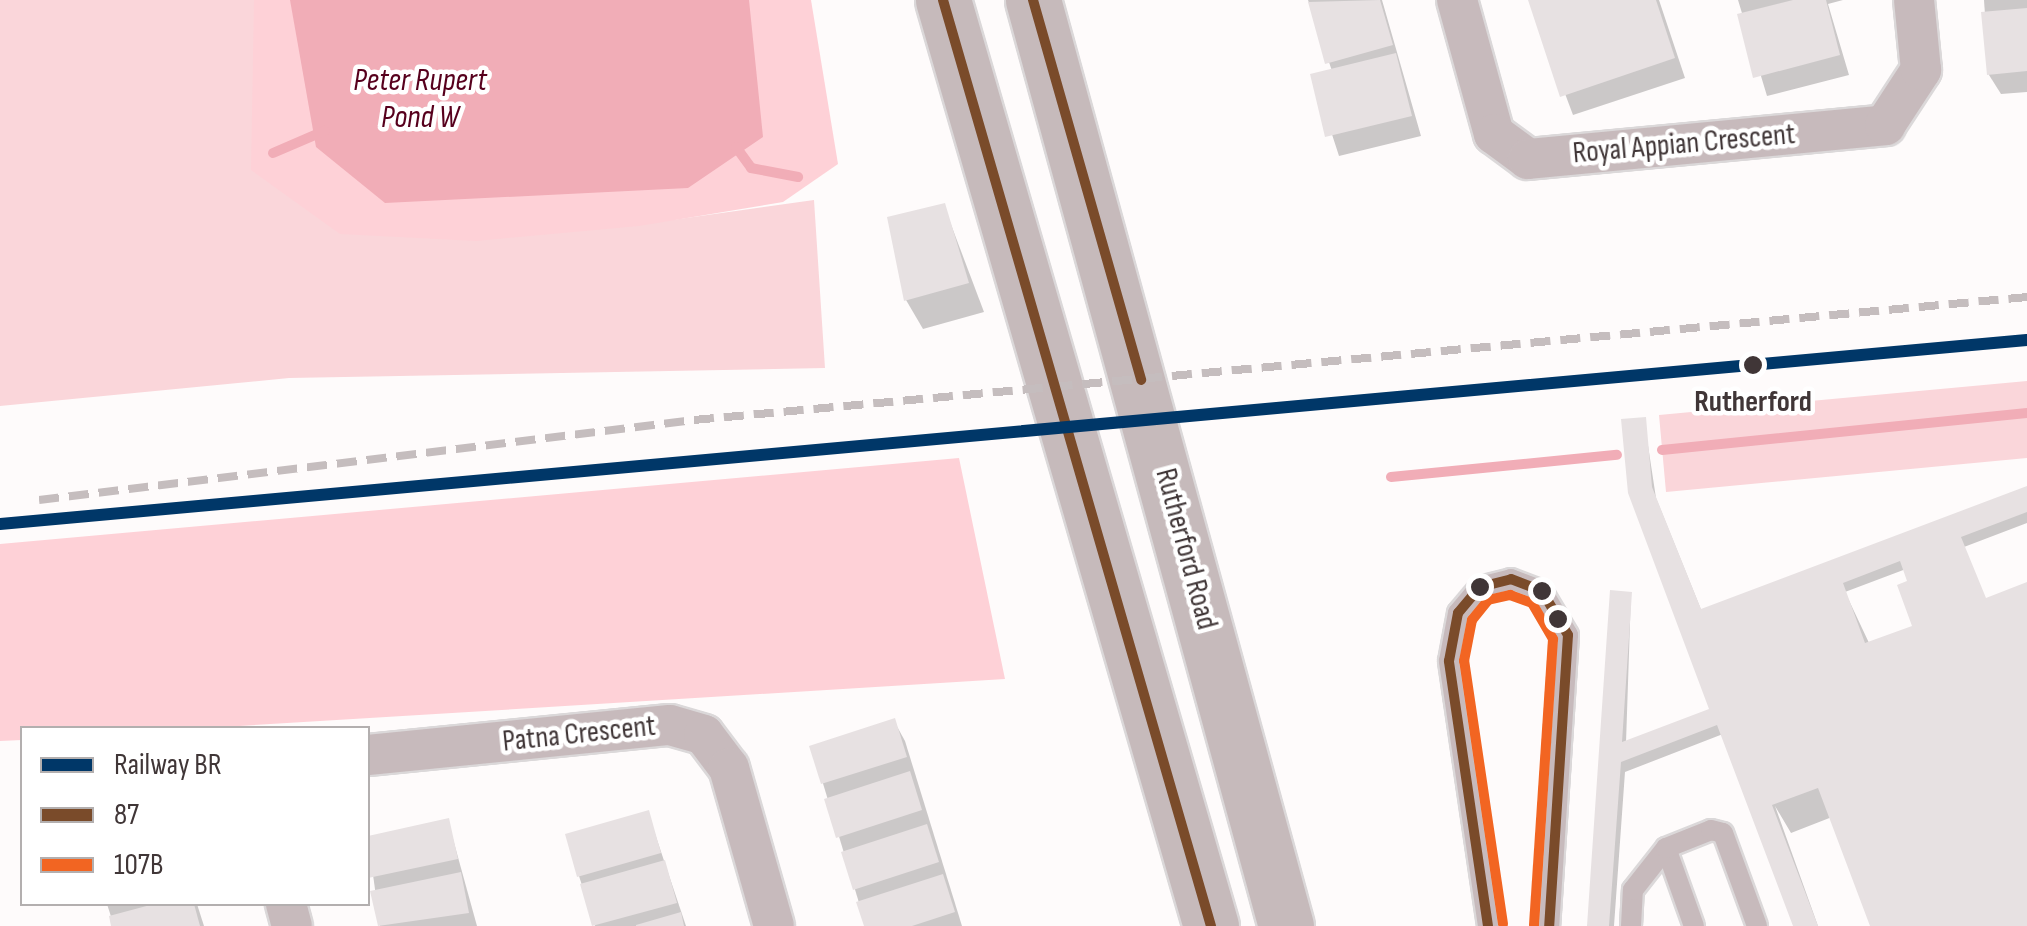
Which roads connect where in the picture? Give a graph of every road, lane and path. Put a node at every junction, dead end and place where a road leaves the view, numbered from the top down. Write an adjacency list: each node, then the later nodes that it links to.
1 (943, 0): 8 (main road)
2 (1033, 0): 9 (main road, Rutherford Road)
3 (1457, 0): 4 (street, Royal Appian Crescent)
4 (1914, 0)
5 (370, 755): 7 (street, Patna Crescent)
6 (1666, 848): 12 (lane); 13 (lane); 14 (lane)
7 (774, 926)
8 (1211, 926)
9 (1286, 926)
10 (1488, 926): 11 (lane)
11 (1549, 926)
12 (1630, 926)
13 (1694, 926)
14 (1757, 926)

